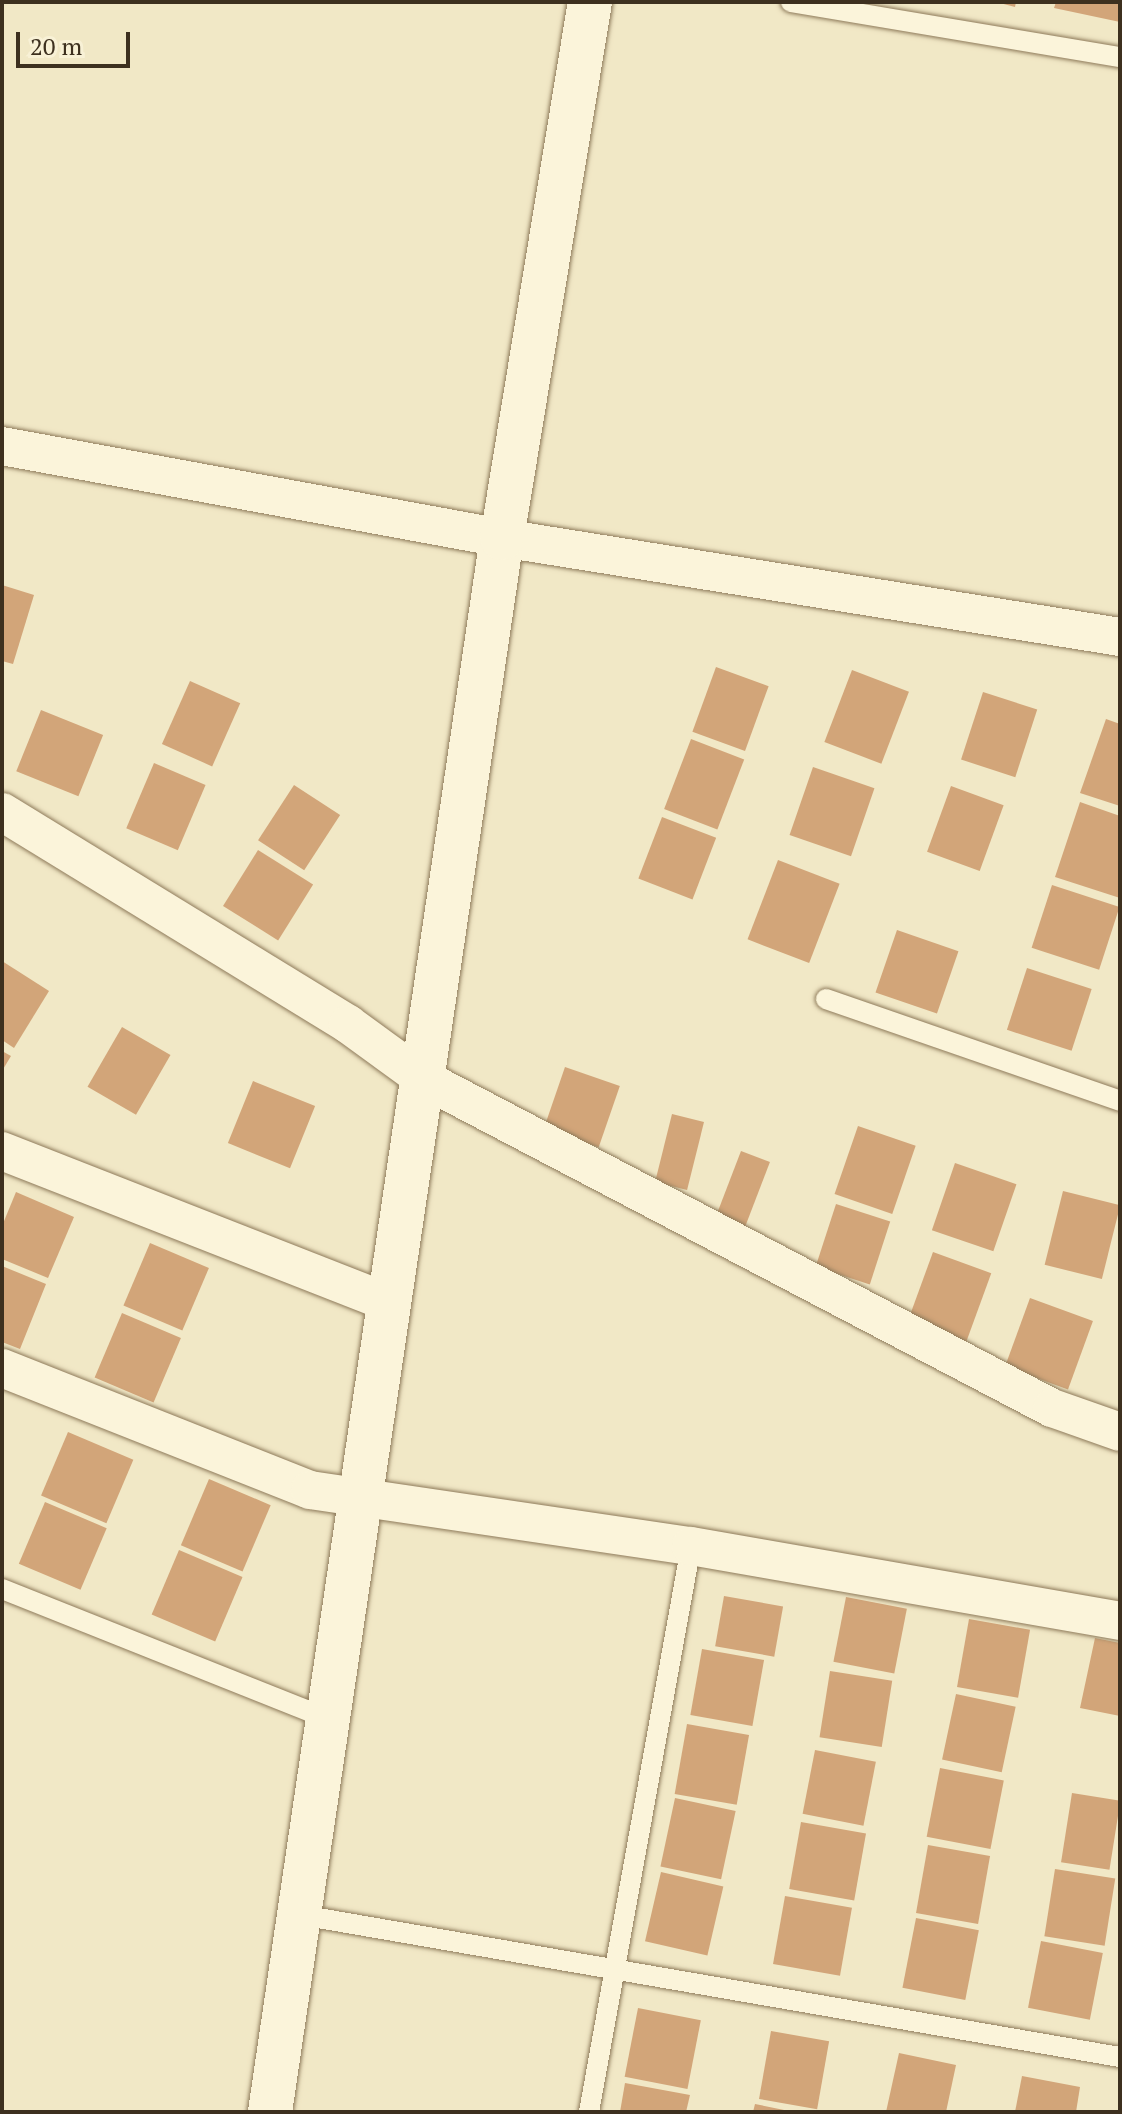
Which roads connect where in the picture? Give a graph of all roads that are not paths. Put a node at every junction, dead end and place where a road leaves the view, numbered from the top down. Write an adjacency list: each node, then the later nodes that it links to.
1 (590, 2): 5 (street)
2 (791, 2): 3 (lane)
3 (1120, 57)
4 (2, 446): 5 (street)
5 (502, 538): 6 (street); 9 (street)
6 (1120, 637)
7 (2, 812): 9 (street)
8 (826, 999): 10 (lane)
9 (422, 1078): 12 (street); 14 (street)
10 (1120, 1101)
11 (2, 1151): 12 (street)
12 (390, 1303): 15 (street)
13 (2, 1368): 15 (street)
14 (1120, 1432)
15 (363, 1500): 16 (street); 19 (street)
16 (691, 1546): 18 (street); 21 (lane)
17 (2, 1589): 19 (lane)
18 (1120, 1621)
19 (331, 1720): 20 (street)
20 (301, 1915): 21 (lane); 23 (street)
21 (615, 1968): 22 (lane); 24 (lane)
22 (1120, 2057)
23 (270, 2112)
24 (589, 2112)

